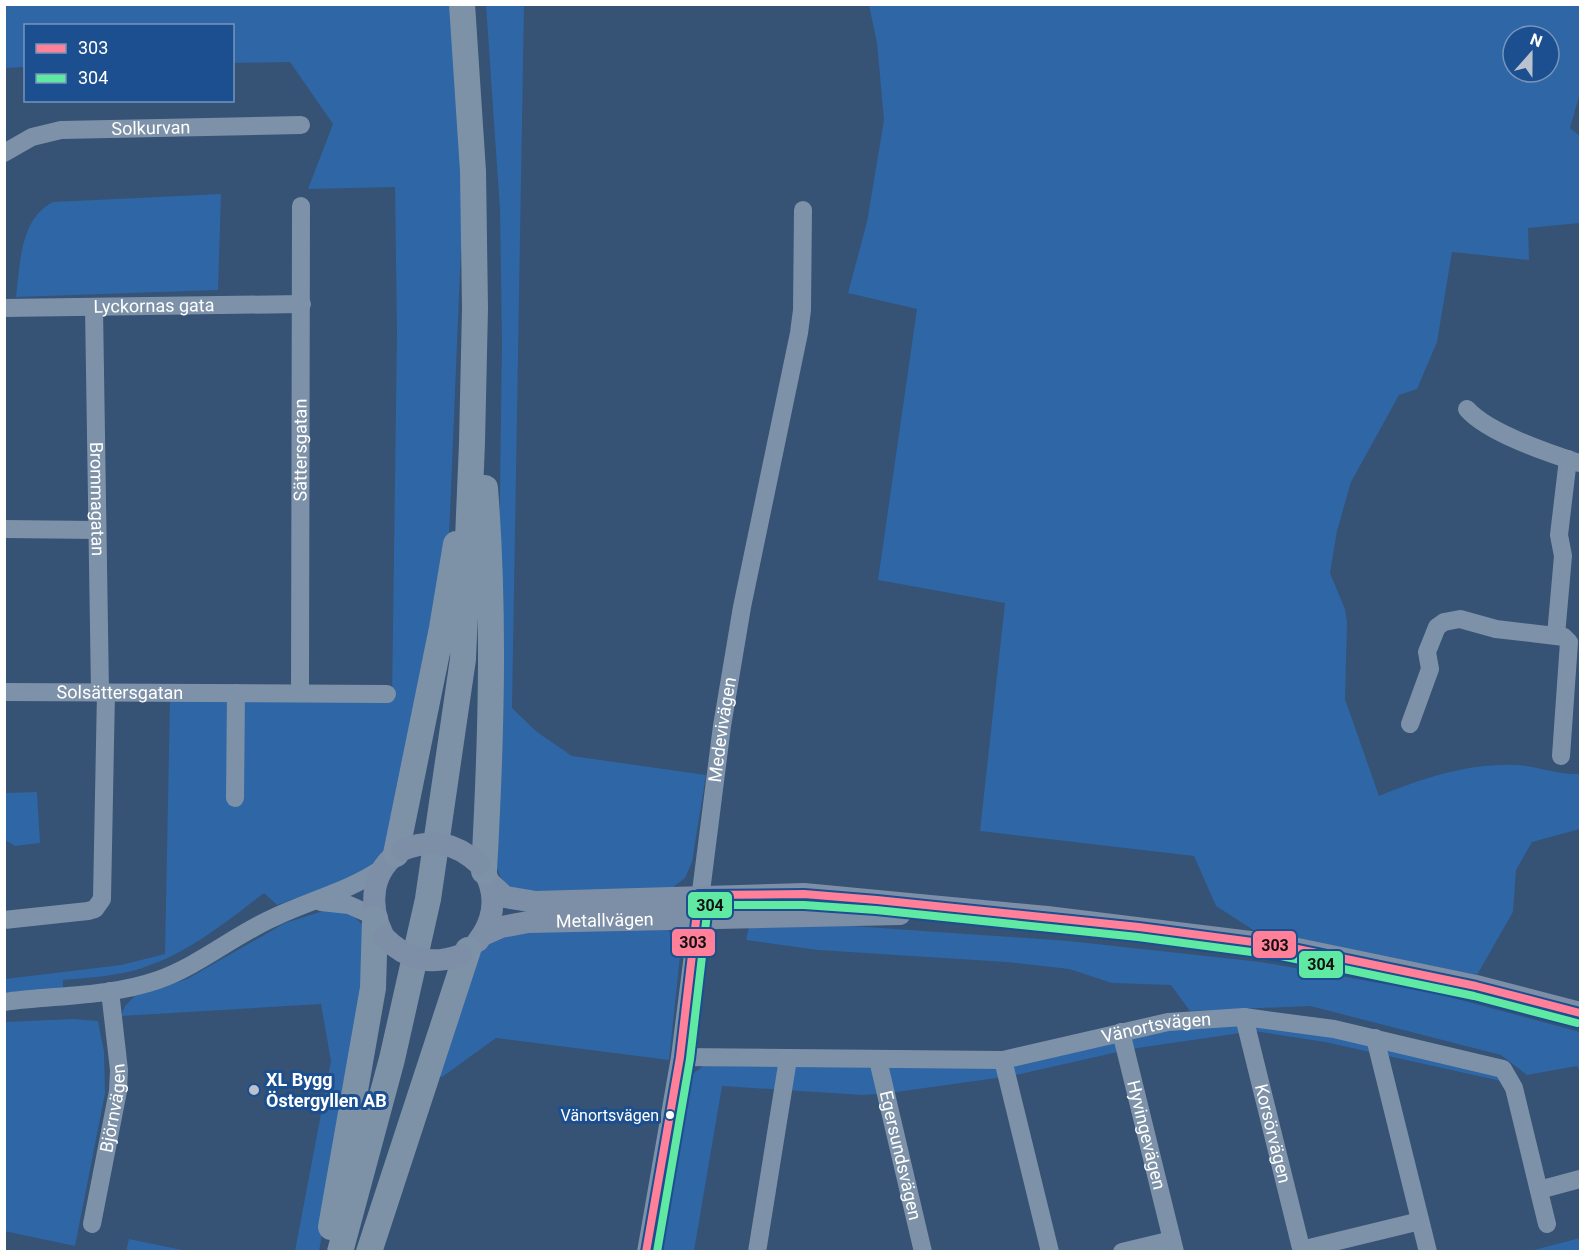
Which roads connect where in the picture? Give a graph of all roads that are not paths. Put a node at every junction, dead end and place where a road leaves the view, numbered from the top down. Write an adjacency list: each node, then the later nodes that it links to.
1 (462, 4): 11 (highway)
2 (472, 4): 11 (highway)
3 (301, 125): 4 (street, Solkurvan)
4 (4, 153)
5 (301, 206): 7 (street, Sättersgatan)
6 (803, 210): 27 (street, Medevivägen)
7 (302, 304): 8 (street, Lyckornas gata); 19 (street, Sättersgatan)
8 (94, 307): 9 (street, Lyckornas gata); 14 (street, Brommagatan)
9 (4, 308)
10 (1467, 409): 12 (street)
11 (477, 445): 24 (highway); 25 (highway); 48 (highway); 49 (highway)
12 (1574, 461): 15 (street)
13 (4, 530): 14 (street)
14 (98, 530): 17 (street, Brommagatan)
15 (1556, 635): 21 (street); 22 (street)
16 (4, 692): 17 (street, Solsättersgatan)
17 (103, 692): 18 (street, Solsättersgatan); 28 (street, Brommagatan)
18 (236, 693): 19 (street, Solsättersgatan); 23 (street)
19 (300, 693): 20 (street, Solsättersgatan)
20 (387, 694)
21 (1410, 724)
22 (1561, 756)
23 (236, 798)
24 (394, 858): 25 (main road, bridge); 26 (street); 29 (main road)
25 (484, 873): 27 (main road, Metallvägen); 30 (main road)
26 (316, 902): 29 (street); 31 (street)
27 (698, 906): 30 (main road, Metallvägen); 33 (main road, Metallvägen); 37 (street, Medevivägen)
28 (4, 920)
29 (378, 924): 30 (main road, bridge); 47 (highway)
30 (471, 947): 50 (highway)
31 (110, 991): 32 (street); 44 (street, Björnvägen)
32 (4, 1002)
33 (1581, 1013)
34 (1244, 1017): 35 (street, Vänortsvägen); 36 (street, Vänortsvägen); 56 (street, Korsörvägen)
35 (1121, 1032): 40 (street, Vänortsvägen); 46 (street, Hyvingevägen)
36 (1375, 1038): 42 (street, Vänortsvägen); 43 (street)
37 (680, 1057): 38 (street, Vänortsvägen); 51 (street, Medevivägen)
38 (788, 1059): 39 (street, Vänortsvägen); 52 (street)
39 (878, 1059): 40 (street, Vänortsvägen); 53 (street, Egersundsvägen)
40 (1004, 1060): 54 (street)
41 (1581, 1179): 42 (street)
42 (1539, 1190): 45 (street, Vänortsvägen)
43 (1420, 1221): 56 (street, Korsörvägen); 57 (street)
44 (92, 1224)
45 (1547, 1224)
46 (1174, 1246): 55 (street, Hyvingevägen)
47 (327, 1251)
48 (340, 1251)
49 (354, 1251)
50 (369, 1251)
51 (646, 1251)
52 (757, 1251)
53 (923, 1251)
54 (1050, 1251)
55 (1122, 1251)
56 (1301, 1251)
57 (1428, 1251)

